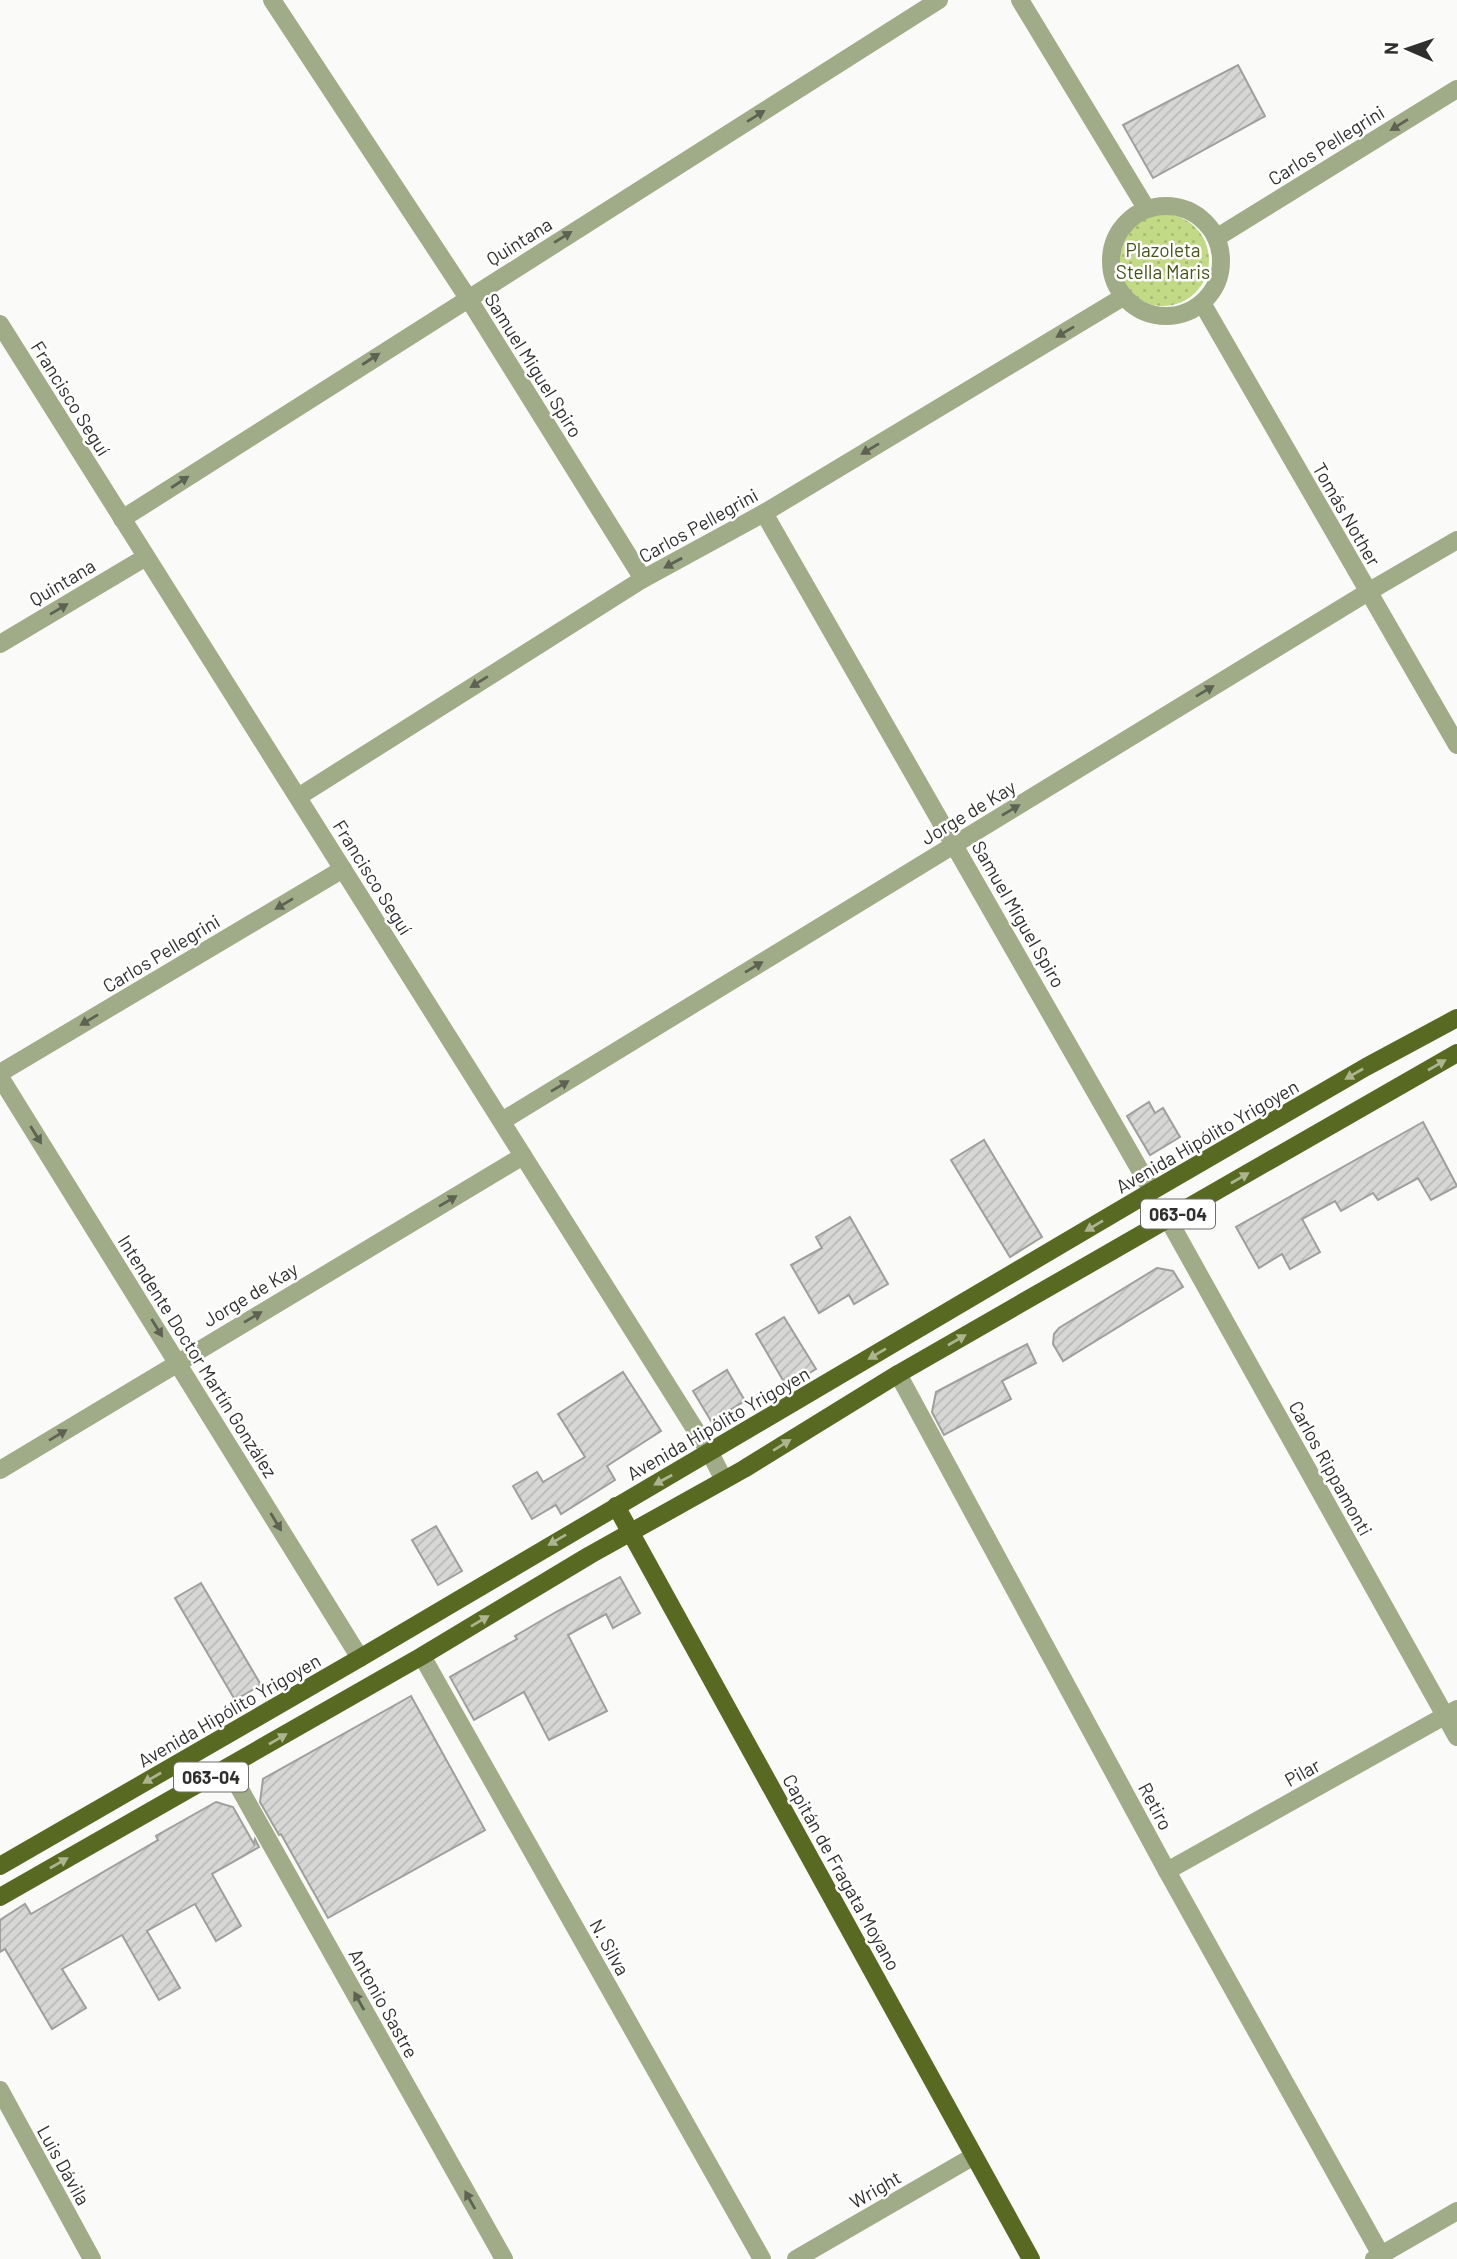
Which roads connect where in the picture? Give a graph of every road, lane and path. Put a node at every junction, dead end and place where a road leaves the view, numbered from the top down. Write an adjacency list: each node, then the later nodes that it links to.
1 (939, 0): 8 (street, Quintana, one-way to 1)
2 (1020, 0): 5 (street)
3 (276, 2): 8 (street, Samuel Miguel Spiro)
4 (1457, 89): 6 (street, Carlos Pellegrini, one-way to 6)
5 (1146, 208): 6 (street); 7 (street)
6 (1216, 238): 9 (street)
7 (1123, 297): 9 (street); 11 (street, Carlos Pellegrini, one-way to 11)
8 (468, 298): 12 (street, Quintana, one-way to 8); 15 (street, Samuel Miguel Spiro)
9 (1202, 303): 16 (street, Tomás Nother)
10 (0, 324): 12 (street, Francisco Seguí)
11 (764, 513): 15 (street, Carlos Pellegrini, one-way to 15); 20 (street, Samuel Miguel Spiro)
12 (122, 519): 14 (street, Francisco Seguí)
13 (1457, 540): 16 (street, Jorge de Kay)
14 (146, 557): 17 (street, Quintana, one-way to 14); 19 (street, Francisco Seguí)
15 (643, 579): 19 (street, Carlos Pellegrini, one-way to 19)
16 (1368, 592): 18 (street, Tomás Nother); 20 (street, Jorge de Kay, one-way to 16)
17 (0, 644)
18 (1457, 745)
19 (298, 797): 21 (street, Francisco Seguí)
20 (954, 844): 25 (street, Jorge de Kay, one-way to 20); 27 (street, Samuel Miguel Spiro)
21 (343, 869): 24 (street, Carlos Pellegrini, one-way to 24); 25 (street, Francisco Seguí)
22 (1457, 1018): 27 (main road, Avenida Hipólito Yrigoyen / 063-04, one-way to 27)
23 (1457, 1053): 28 (main road, 063-04, one-way to 23)
24 (0, 1075): 29 (street, Intendente Doctor Martín González, one-way to 29)
25 (502, 1121): 26 (street, Francisco Seguí)
26 (523, 1156): 29 (street, Jorge de Kay, one-way to 26); 31 (street, Francisco Seguí)
27 (1152, 1192): 31 (main road, Avenida Hipólito Yrigoyen / 063-04, one-way to 31)
28 (1168, 1219): 30 (main road, 063-04, one-way to 28); 38 (street, Carlos Rippamonti)
29 (178, 1362): 32 (street, Jorge de Kay, one-way to 29); 37 (street, Intendente Doctor Martín González, one-way to 37)
30 (898, 1374): 33 (main road, 063-04, one-way to 30); 42 (street, Retiro)
31 (710, 1453): 33 (street); 34 (main road, Avenida Hipólito Yrigoyen / 063-04, one-way to 34)
32 (0, 1471)
33 (724, 1480): 35 (main road, 063-04)
34 (616, 1506): 35 (main road, Capitán de Fragata Moyano); 37 (main road, Avenida Hipólito Yrigoyen / 063-04, one-way to 37)
35 (632, 1533): 36 (main road, 063-04, one-way to 35); 45 (main road, Capitán de Fragata Moyano)
36 (422, 1656): 40 (main road, 063-04, one-way to 36); 50 (street, N. Silva)
37 (359, 1658): 41 (main road, Avenida Hipólito Yrigoyen / 063-04, one-way to 41)
38 (1451, 1712): 39 (street, Carlos Rippamonti); 42 (street, Pilar)
39 (1457, 1737)
40 (228, 1768): 43 (main road, 063-04, one-way to 40); 49 (street, Antonio Sastre, one-way to 40)
41 (0, 1866)
42 (1167, 1871): 47 (street, Retiro)
43 (0, 1896)
44 (0, 2090): 48 (street, Luis Dávila)
45 (975, 2156): 51 (street, Wright); 52 (main road, Capitán de Fragata Moyano)
46 (1457, 2211): 47 (street)
47 (1378, 2257)
48 (90, 2258)
49 (504, 2259)
50 (762, 2259)
51 (796, 2259)
52 (1031, 2259)

